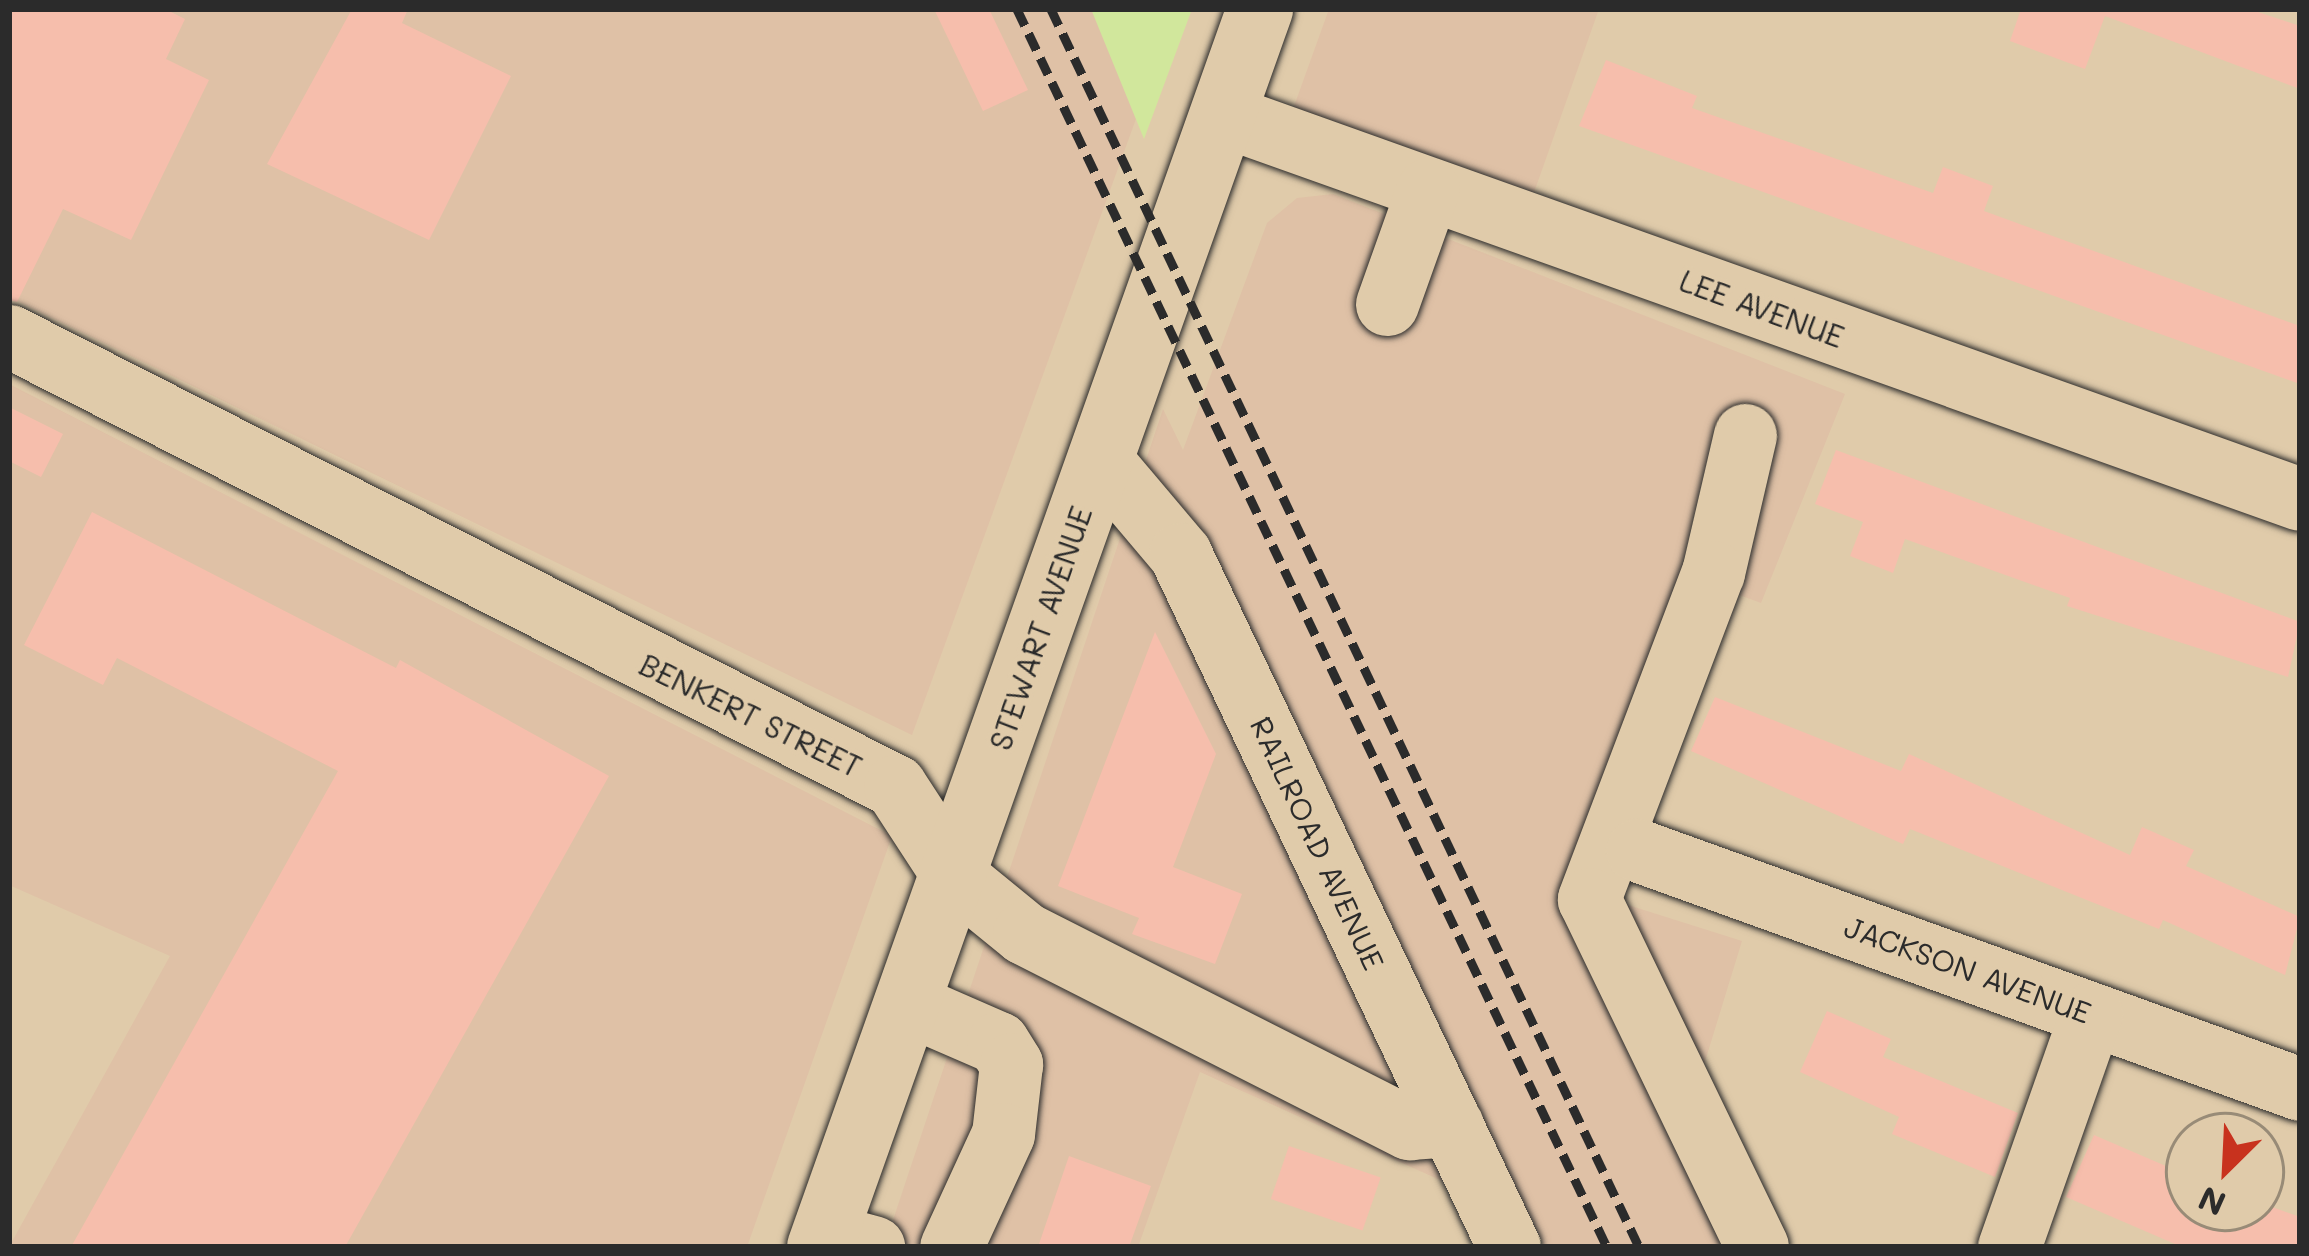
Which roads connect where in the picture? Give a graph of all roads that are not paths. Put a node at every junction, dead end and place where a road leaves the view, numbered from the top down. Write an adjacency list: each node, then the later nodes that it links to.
1 (1260, 9): 2 (main road, STEWART AVENUE)
2 (1223, 115): 3 (street, LEE AVENUE); 7 (main road, STEWART AVENUE)
3 (1473, 205): 4 (street); 8 (street, LEE AVENUE)
4 (1388, 304)
5 (9, 336): 10 (street, BENKERT STREET)
6 (1744, 435): 19 (street)
7 (1099, 458): 10 (main road, STEWART AVENUE); 14 (street, RAILROAD AVENUE)
8 (2300, 499)
9 (1637, 850): 12 (street, JACKSON AVENUE)
10 (953, 875): 11 (main road, STEWART AVENUE); 14 (street, BENKERT STREET)
11 (906, 1003): 15 (main road, STEWART AVENUE); 16 (street)
12 (2091, 1013): 13 (street, JACKSON AVENUE); 20 (street)
13 (2300, 1089)
14 (1464, 1152): 17 (street); 18 (street, RAILROAD AVENUE)
15 (839, 1243)
16 (951, 1247)
17 (1451, 1247)
18 (1509, 1247)
19 (1756, 1247)
20 (2009, 1247)

